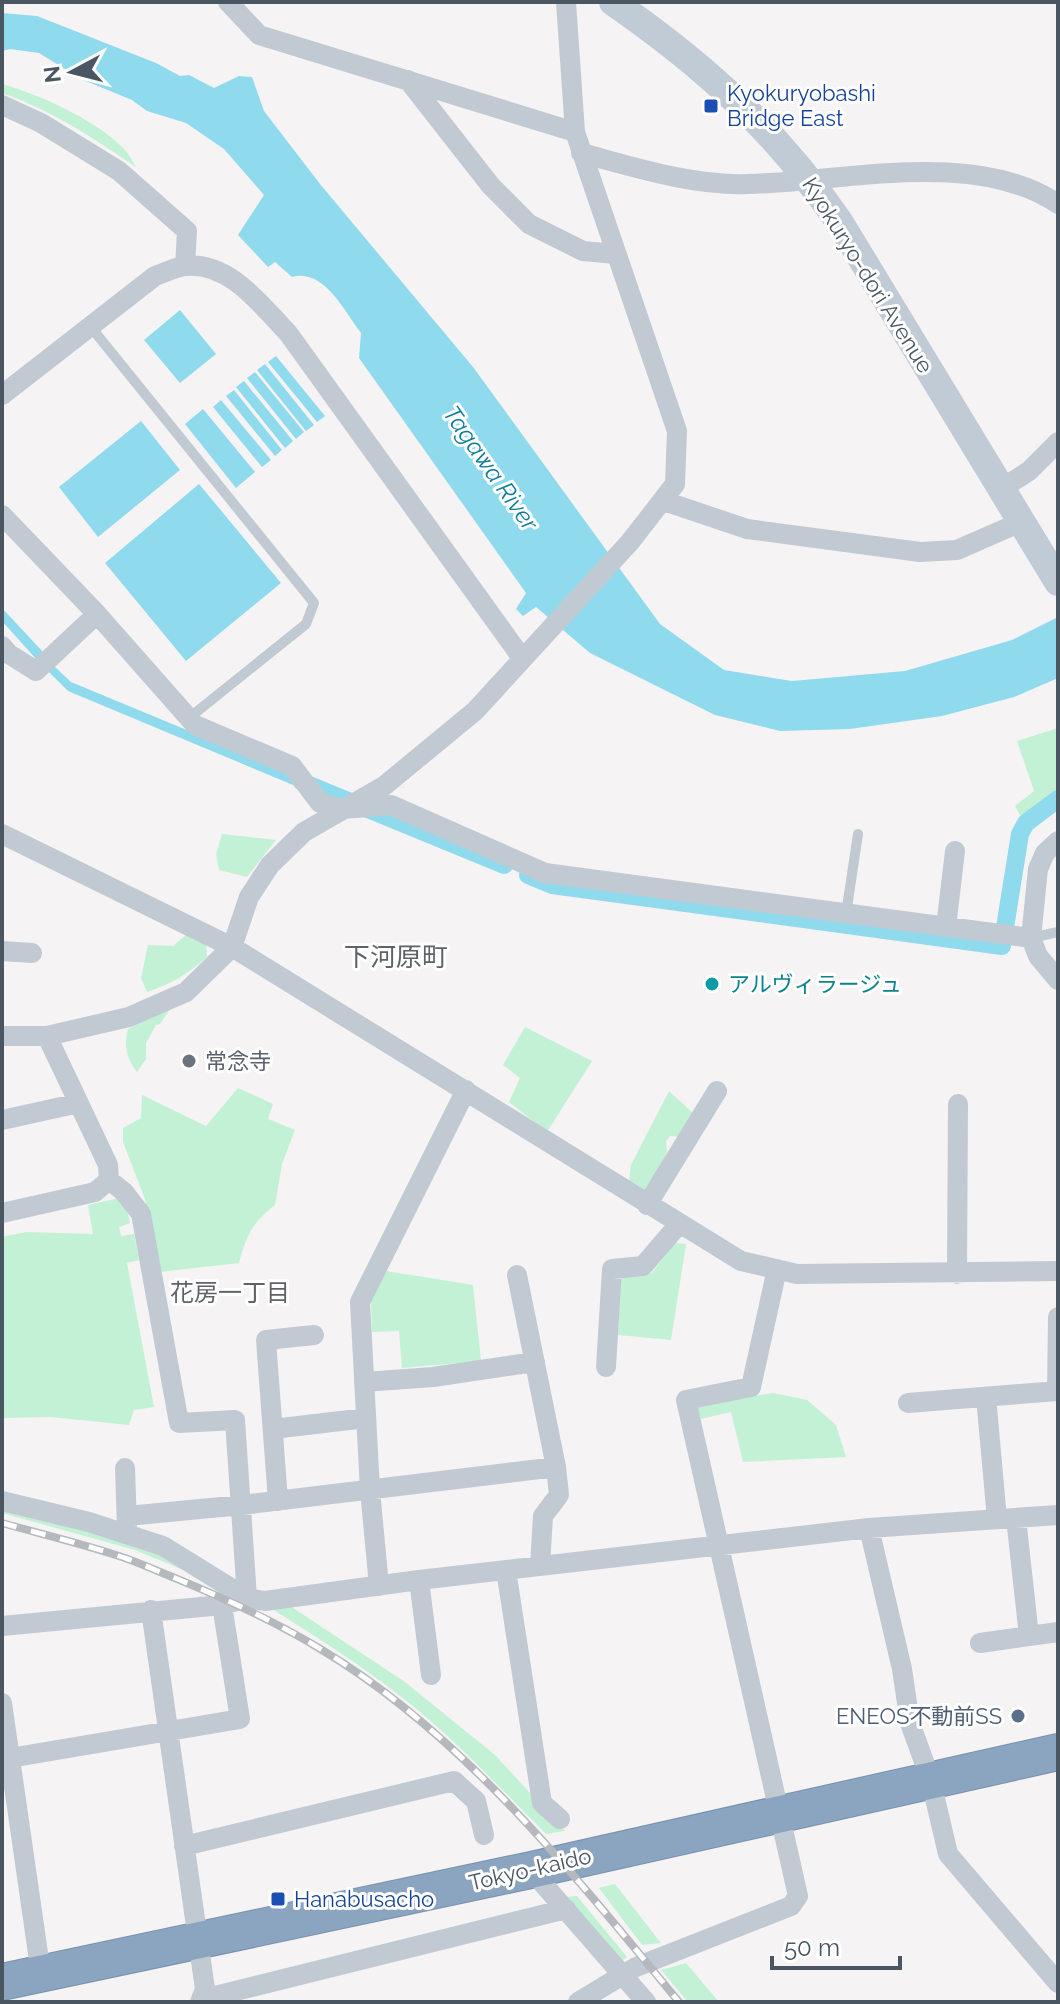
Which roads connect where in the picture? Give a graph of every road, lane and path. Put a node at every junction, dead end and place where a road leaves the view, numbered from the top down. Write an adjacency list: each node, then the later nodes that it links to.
1 (228, 2): 4 (street)
2 (566, 2): 6 (street)
3 (613, 2): 8 (street, Kyokuryo-dori Avenue)
4 (408, 80): 6 (street); 10 (street)
5 (2, 105): 11 (street)
6 (575, 132): 7 (street)
7 (581, 153): 8 (street); 10 (street)
8 (809, 179): 9 (street); 15 (street, Kyokuryo-dori Avenue)
9 (1058, 204)
10 (616, 254): 16 (street)
11 (185, 266): 12 (street); 22 (street)
12 (90, 326): 13 (street); 23 (lane)
13 (2, 395)
14 (1058, 442): 15 (street)
15 (1001, 489): 18 (street, Kyokuryo-dori Avenue)
16 (664, 501): 18 (street); 22 (street)
17 (2, 515): 20 (street)
18 (1021, 522): 19 (street, Kyokuryo-dori Avenue)
19 (1058, 582)
20 (97, 614): 21 (street); 23 (street)
21 (2, 646)
22 (522, 658): 24 (street)
23 (189, 718): 24 (street)
24 (343, 809): 29 (street); 33 (street)
25 (2, 834): 33 (street)
26 (858, 834): 29 (lane)
27 (1058, 841): 32 (street)
28 (955, 851): 30 (street)
29 (846, 914): 30 (street)
30 (946, 927): 32 (street)
31 (1058, 932): 32 (lane)
32 (1031, 938): 36 (street)
33 (232, 947): 38 (street); 39 (street)
34 (2, 951): 35 (street)
35 (32, 953)
36 (1058, 980)
37 (2, 1036): 38 (street)
38 (47, 1036): 41 (street)
39 (466, 1090): 45 (street); 56 (street)
40 (717, 1091): 45 (street)
41 (79, 1103): 43 (street); 44 (street)
42 (958, 1104): 50 (street)
43 (2, 1120)
44 (109, 1180): 46 (street); 67 (street)
45 (647, 1205): 47 (street)
46 (2, 1213)
47 (679, 1224): 48 (street); 55 (street)
48 (777, 1269): 50 (street); 72 (street)
49 (1058, 1271): 50 (street)
50 (957, 1274)
51 (517, 1275): 54 (street)
52 (1058, 1317): 57 (street)
53 (314, 1335): 61 (street)
54 (535, 1362): 56 (street); 62 (street)
55 (606, 1367)
56 (364, 1382): 60 (street)
57 (1057, 1391): 58 (street)
58 (986, 1397): 59 (street); 69 (street)
59 (908, 1403)
60 (366, 1418): 61 (street); 64 (street)
61 (273, 1429): 66 (street)
62 (556, 1467): 64 (street); 73 (street)
63 (125, 1468): 70 (street)
64 (370, 1490): 66 (street); 76 (street)
65 (2, 1501): 70 (street)
66 (278, 1501): 67 (street)
67 (242, 1505): 70 (street); 77 (street)
68 (1058, 1515): 69 (street)
69 (1006, 1519): 71 (street); 82 (street)
70 (127, 1525): 77 (street)
71 (869, 1528): 72 (street); 89 (street)
72 (720, 1545): 73 (street); 90 (street)
73 (540, 1566): 74 (street)
74 (506, 1570): 75 (street); 91 (street)
75 (419, 1580): 76 (street); 84 (street)
76 (379, 1586): 77 (street)
77 (247, 1598): 78 (street)
78 (222, 1605): 79 (street); 86 (street)
79 (151, 1610): 80 (street); 86 (street)
80 (2, 1626)
81 (1058, 1632): 82 (street)
82 (1029, 1636): 83 (street)
83 (980, 1643)
84 (431, 1675)
85 (2, 1703): 88 (street)
86 (167, 1731): 88 (street); 93 (street)
87 (1058, 1752): 89 (highway, Tokyo-kaido)
88 (10, 1758): 97 (street)
89 (931, 1781): 90 (highway, Tokyo-kaido); 100 (street)
90 (780, 1812): 94 (highway, Tokyo-kaido); 98 (street)
91 (560, 1819)
92 (484, 1835): 93 (street)
93 (184, 1846): 96 (street)
94 (531, 1870): 95 (street); 96 (highway, Tokyo-kaido)
95 (566, 1909): 98 (street); 101 (street)
96 (197, 1940): 97 (highway, Tokyo-kaido); 101 (street)
97 (41, 1974): 99 (highway, Tokyo-kaido)
98 (624, 1975): 102 (street); 103 (street)
99 (2, 1982)
100 (1058, 1983)
101 (202, 2002)
102 (578, 2002)
103 (646, 2002)

